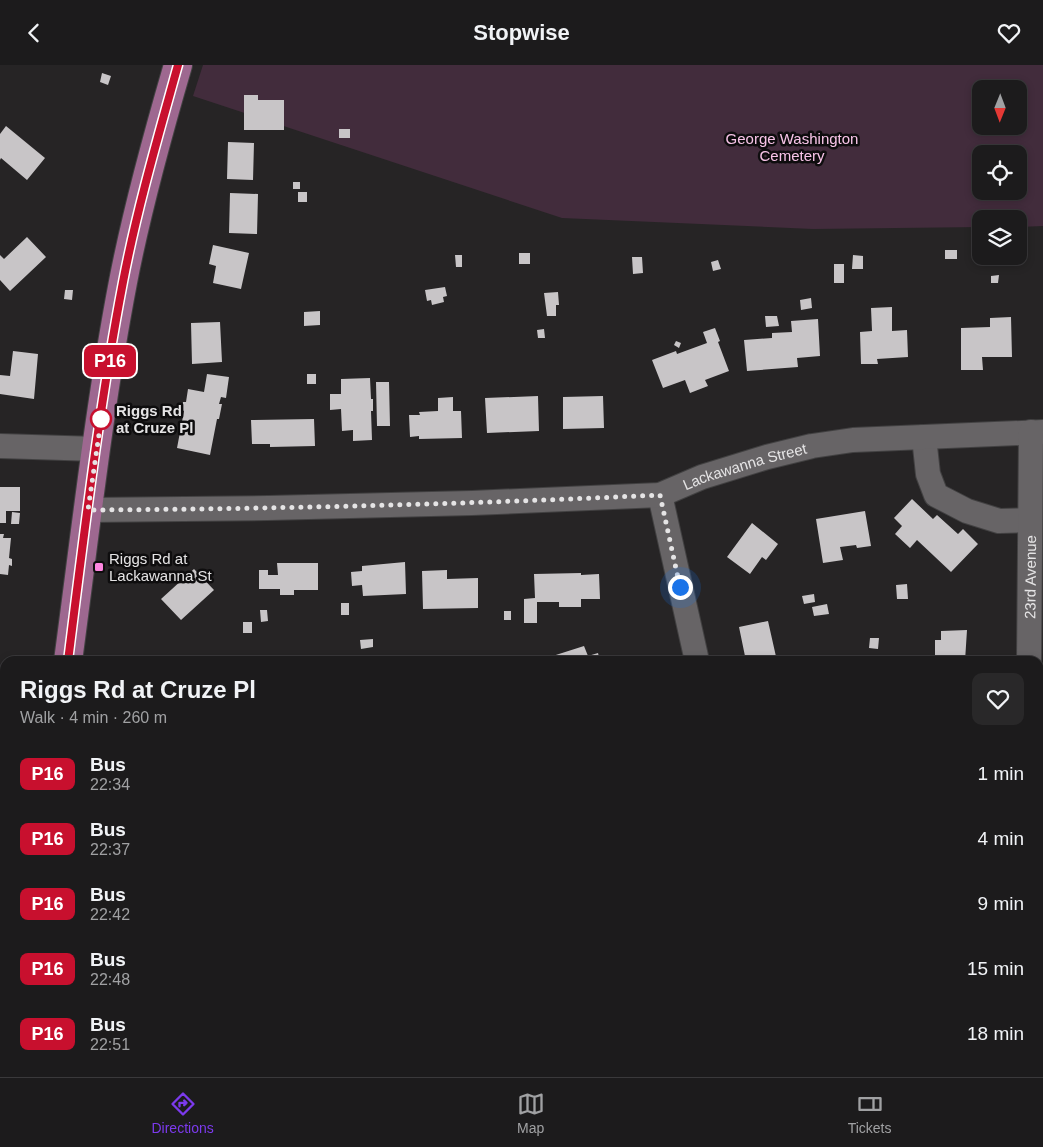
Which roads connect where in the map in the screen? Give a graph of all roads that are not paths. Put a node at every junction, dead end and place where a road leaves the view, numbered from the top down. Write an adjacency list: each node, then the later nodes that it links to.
1 (178, 65): 5 (main road)
2 (1037, 432): 3 (street, Lackawanna Street); 8 (street, 23rd Avenue)
3 (924, 437): 6 (street, Lackawanna Street); 8 (street)
4 (0, 446): 5 (street)
5 (97, 449): 7 (main road)
6 (660, 495): 7 (street, Lackawanna Street); 10 (street)
7 (88, 510): 9 (main road)
8 (1030, 520): 11 (street, 23rd Avenue)
9 (69, 656)
10 (696, 656)
11 (1029, 656)

